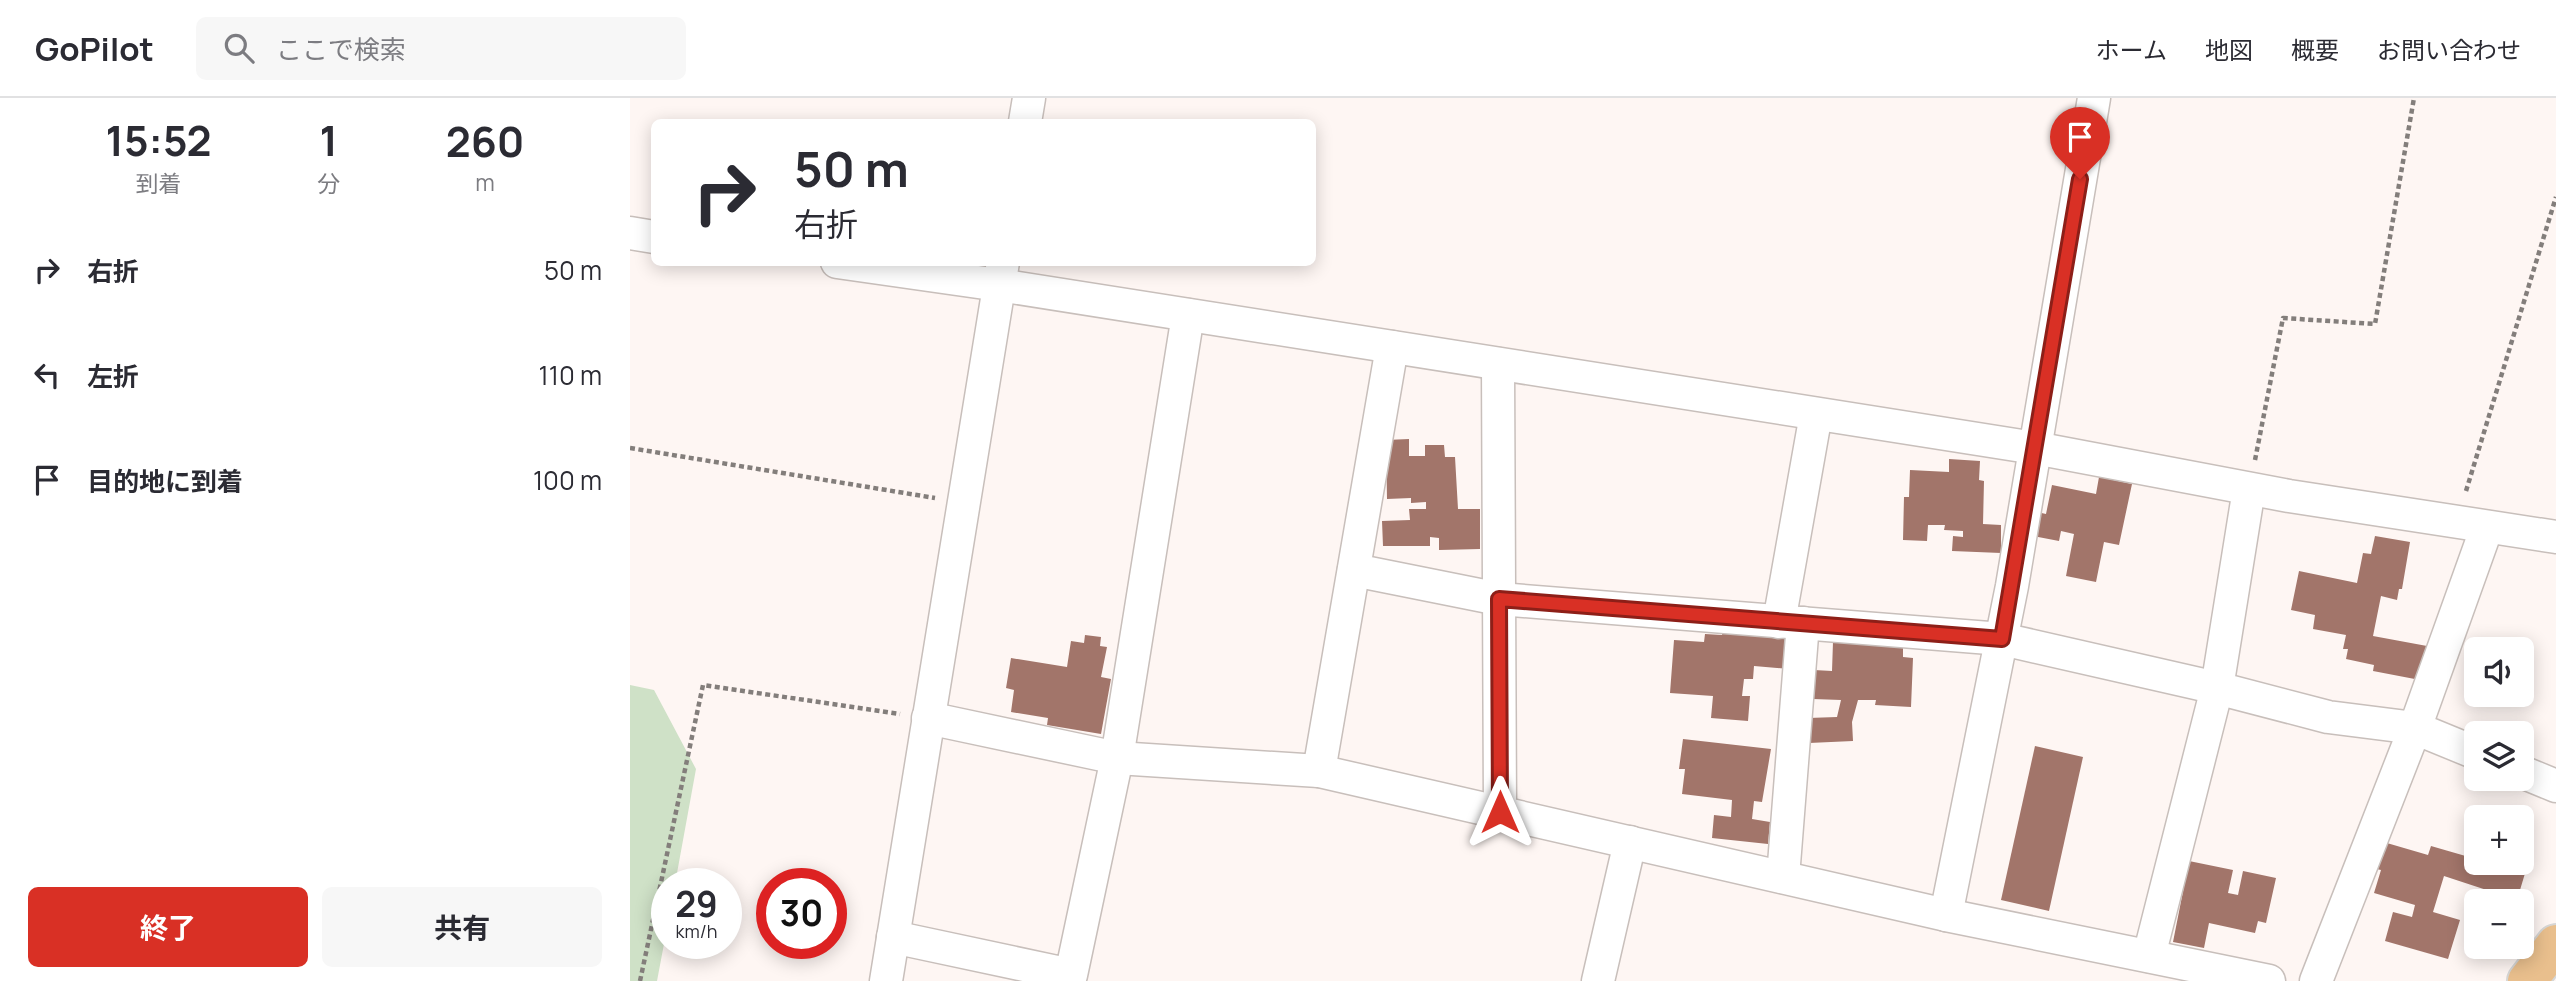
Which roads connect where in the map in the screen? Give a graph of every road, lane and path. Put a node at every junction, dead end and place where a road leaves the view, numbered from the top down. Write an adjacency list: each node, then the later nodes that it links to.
1 (1029, 98): 4 (street)
2 (2094, 98): 15 (street)
3 (2414, 98): 16 (path)
4 (1026, 119)
5 (2556, 197): 18 (path)
6 (630, 233): 7 (street)
7 (651, 236)
8 (892, 266): 9 (street)
9 (1001, 274): 10 (street); 17 (street)
10 (1188, 315): 11 (street); 29 (street)
11 (1392, 347): 12 (street); 21 (street)
12 (1497, 364): 13 (street); 22 (street)
13 (1816, 414): 15 (street); 23 (street)
14 (630, 448): 17 (path)
15 (2035, 448): 16 (street); 24 (street)
16 (2249, 489): 18 (street); 25 (street)
17 (964, 502): 26 (street)
18 (2456, 522): 19 (street)
19 (2487, 527): 20 (street); 27 (street)
20 (2556, 537)
21 (1354, 570): 22 (street); 30 (street)
22 (1499, 599): 23 (street); 33 (street)
23 (1791, 622): 24 (street); 35 (street)
24 (2002, 639): 25 (street); 36 (street)
25 (2217, 688): 27 (street); 39 (street)
26 (928, 718): 29 (street); 37 (street); 40 (path)
27 (2415, 728): 28 (street); 44 (street)
28 (2464, 748)
29 (1117, 758): 30 (street); 37 (street)
30 (1320, 771): 33 (street)
31 (2534, 777): 32 (street)
32 (2556, 786)
33 (1500, 812): 34 (street)
34 (1630, 842): 35 (street); 42 (street)
35 (1783, 877): 36 (street)
36 (1946, 915): 39 (street)
37 (893, 937): 41 (street)
38 (2556, 944): 45 (main road)
39 (2148, 956): 43 (street)
40 (640, 981)
41 (886, 981)
42 (1598, 981)
43 (2269, 981)
44 (2316, 981)
45 (2527, 981)

